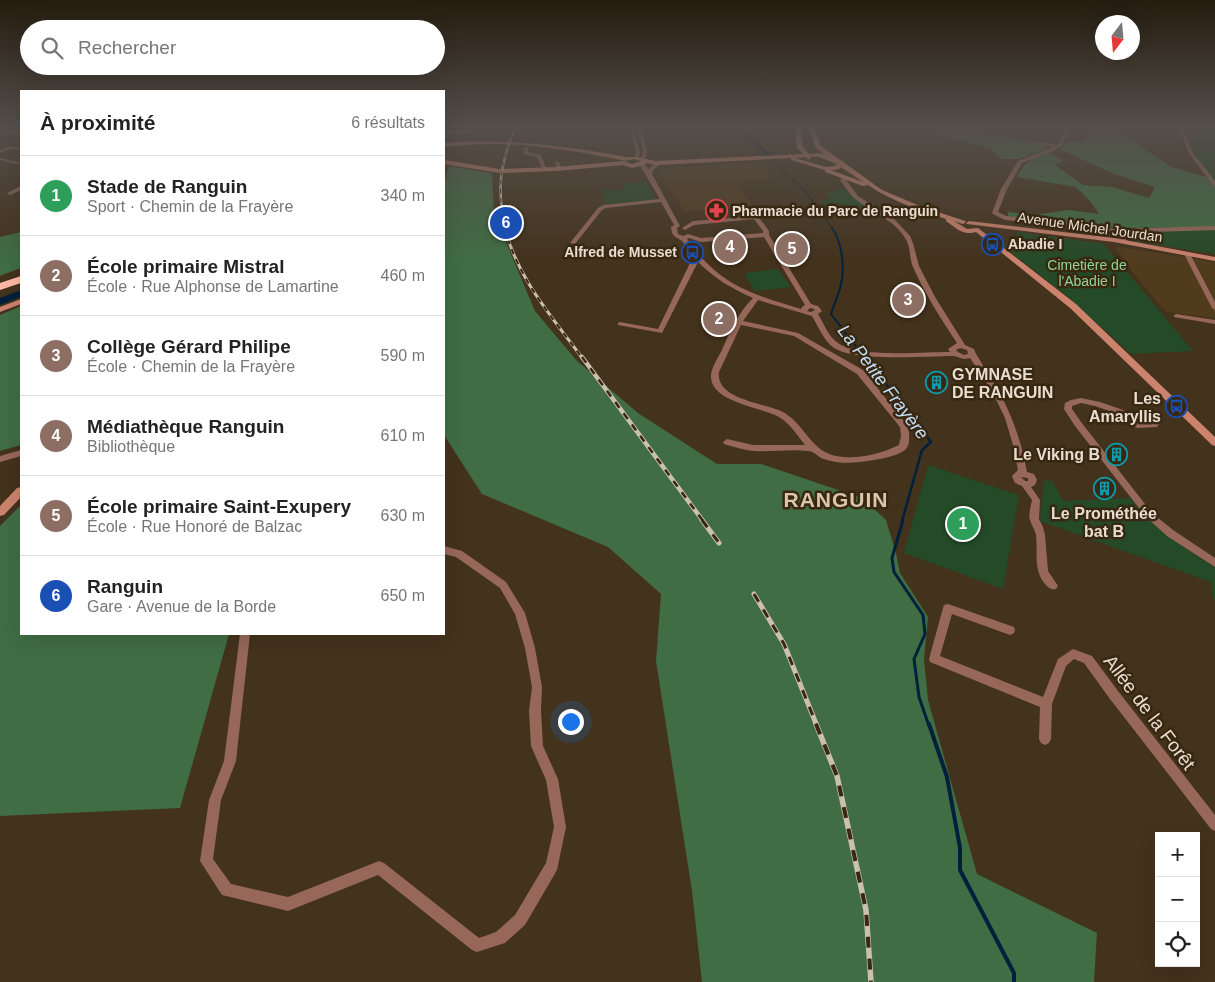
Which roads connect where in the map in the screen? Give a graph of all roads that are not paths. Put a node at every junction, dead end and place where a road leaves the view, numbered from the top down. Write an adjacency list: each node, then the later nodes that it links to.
1 (830, 172): 6 (main road)
2 (852, 172): 9 (main road, Avenue Michel Jourdan)
3 (1014, 172): 21 (street)
4 (1205, 172): 7 (street)
5 (649, 174): 11 (street)
6 (845, 178): 9 (main road); 44 (street)
7 (1215, 184)
8 (20, 188): 10 (street)
9 (880, 191): 12 (main road, Avenue Michel Jourdan)
10 (10, 193)
11 (664, 200): 15 (street); 26 (street)
12 (938, 214): 13 (main road, Avenue Michel Jourdan); 14 (main road, Avenue Michel Jourdan)
13 (966, 222): 14 (main road); 16 (main road, Avenue Michel Jourdan); 18 (main road)
14 (956, 225): 20 (main road, Avenue Michel Jourdan)
15 (677, 226): 17 (street); 23 (street)
16 (990, 226): 18 (main road, Avenue Michel Jourdan); 24 (main road, Avenue Michel Jourdan)
17 (685, 228): 22 (street); 23 (street)
18 (976, 228): 20 (main road, Avenue Michel Jourdan); 27 (main road)
19 (1215, 228): 21 (street)
20 (967, 231): 27 (main road, Avenue Michel Jourdan)
21 (1112, 231): 24 (street); 25 (street)
22 (766, 235): 23 (street); 37 (street)
23 (686, 237): 29 (street)
24 (1114, 240): 25 (main road, Avenue Michel Jourdan)
25 (1124, 242): 28 (main road, Avenue Michel Jourdan)
26 (573, 243)
27 (1001, 248): 50 (main road)
28 (1187, 254): 30 (main road, Avenue Michel Jourdan); 38 (street)
29 (699, 259): 35 (street); 43 (street)
30 (1215, 259)
31 (20, 272): 33 (highway)
32 (20, 279): 34 (highway)
33 (0, 280)
34 (0, 287)
35 (756, 298): 37 (street); 41 (street)
36 (20, 302): 39 (main road)
37 (807, 308): 45 (street)
38 (1215, 308)
39 (0, 310)
40 (1176, 316): 42 (street)
41 (738, 322): 51 (street); 51 (street)
42 (1215, 322)
43 (620, 324)
44 (962, 346): 45 (street); 46 (street)
45 (958, 355): 46 (street); 47 (street)
46 (972, 356): 47 (street)
47 (980, 369): 54 (street)
48 (1130, 416): 59 (street)
49 (727, 442): 51 (street)
50 (1215, 443)
51 (812, 448)
52 (20, 453): 53 (street)
53 (0, 459)
54 (1023, 473): 55 (street)
55 (1025, 484): 60 (street)
56 (20, 492): 57 (main road)
57 (0, 512)
58 (445, 550): 62 (street)
59 (1215, 563)
60 (1053, 586)
61 (1010, 630): 63 (street)
62 (244, 635)
63 (1046, 704): 64 (street, Allée de la Forêt); 65 (street, Allée de la Forêt)
64 (1045, 739)
65 (1215, 824)

